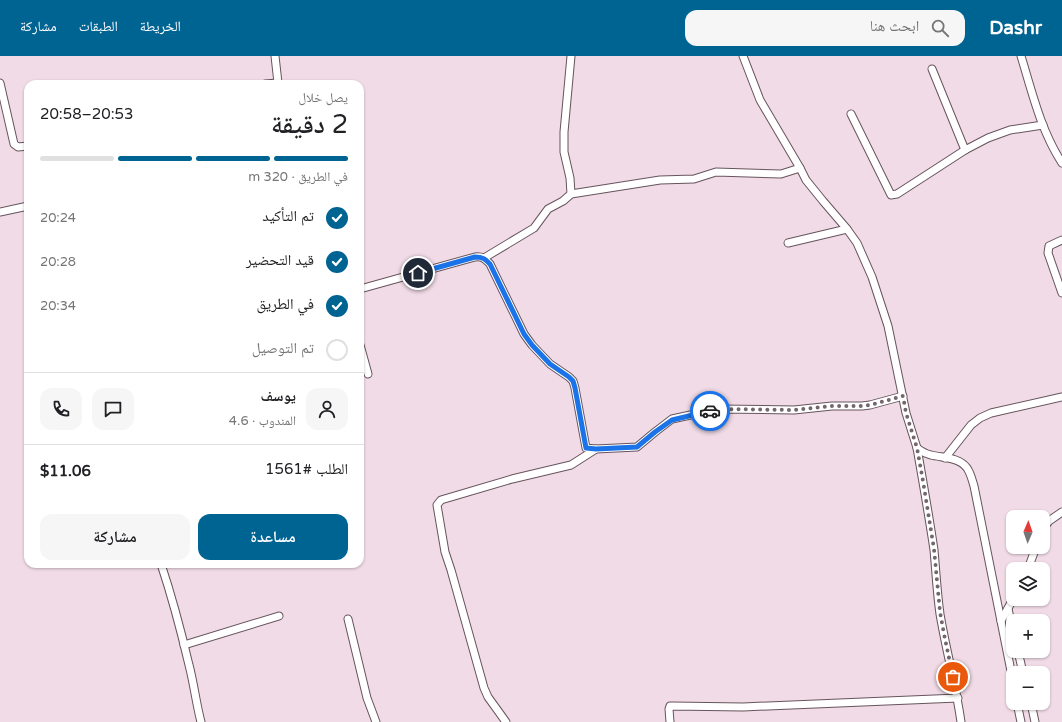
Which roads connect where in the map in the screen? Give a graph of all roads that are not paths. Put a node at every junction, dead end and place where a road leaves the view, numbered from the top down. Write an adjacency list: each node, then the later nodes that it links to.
1 (275, 56): 6 (street)
2 (571, 56): 14 (street)
3 (742, 56): 13 (street)
4 (1021, 56): 9 (street)
5 (932, 69): 11 (street)
6 (278, 80)
7 (0, 83): 10 (street)
8 (851, 114): 11 (street)
9 (1043, 125): 11 (street); 12 (street)
10 (24, 146)
11 (965, 150)
12 (1062, 163)
13 (800, 168): 14 (street); 17 (street)
14 (571, 194): 20 (street)
15 (24, 207): 16 (street)
16 (0, 212)
17 (847, 229): 19 (street); 25 (street)
18 (1062, 240): 22 (street)
19 (788, 243)
20 (484, 258): 21 (street); 28 (street)
21 (364, 288)
22 (1062, 293)
23 (364, 360): 24 (street)
24 (368, 374)
25 (903, 396): 27 (street); 28 (street)
26 (1062, 397): 29 (street)
27 (917, 448): 29 (street); 41 (street)
28 (596, 449): 46 (street)
29 (945, 458): 38 (street)
30 (1062, 512): 31 (street)
31 (1050, 520)
32 (162, 568): 39 (street)
33 (1009, 606): 34 (street)
34 (1008, 609): 35 (street); 38 (street)
35 (1009, 614)
36 (279, 616): 39 (street)
37 (348, 618): 45 (street)
38 (1001, 621): 40 (street)
39 (184, 645): 44 (street)
40 (1010, 666)
41 (958, 698): 47 (street); 48 (street)
42 (1018, 710): 49 (street)
43 (1033, 710): 50 (street)
44 (201, 722)
45 (376, 722)
46 (506, 722)
47 (670, 722)
48 (961, 722)
49 (1021, 722)
50 (1036, 722)

